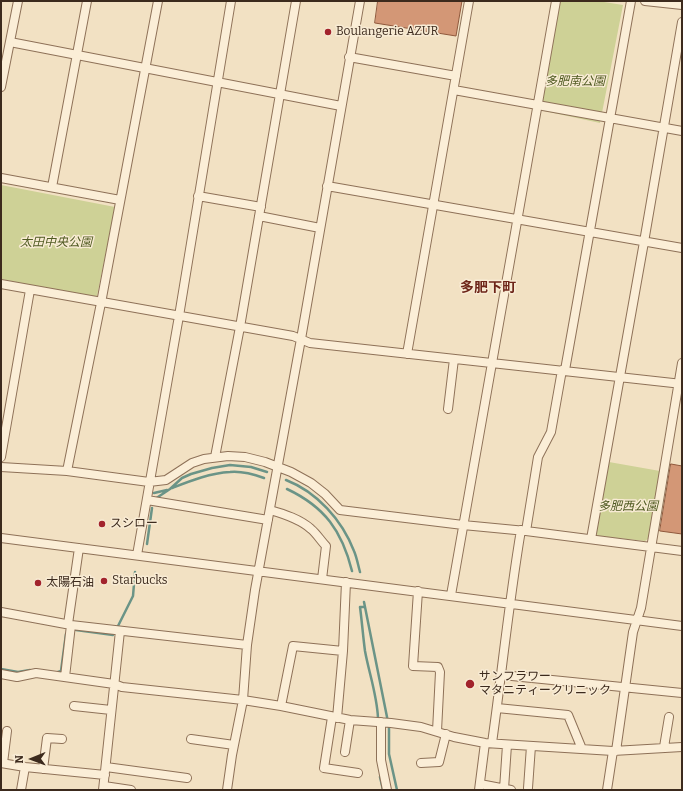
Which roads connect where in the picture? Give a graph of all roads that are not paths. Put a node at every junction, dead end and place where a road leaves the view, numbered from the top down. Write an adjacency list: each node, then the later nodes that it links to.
1 (18, 1): 13 (street)
2 (87, 1): 14 (street)
3 (158, 1): 16 (street)
4 (231, 1): 18 (street)
5 (296, 1): 21 (street)
6 (360, 1): 15 (street)
7 (468, 1): 17 (street)
8 (556, 1): 23 (street)
9 (631, 1): 24 (street)
10 (645, 1): 11 (street)
11 (682, 5)
12 (682, 22): 25 (street)
13 (10, 42): 14 (street); 19 (street)
14 (76, 55): 16 (street); 29 (street)
15 (349, 57): 17 (street); 22 (street)
16 (144, 68): 18 (street); 31 (street)
17 (456, 76): 20 (street)
18 (217, 82): 21 (street); 30 (street)
19 (1, 87)
20 (454, 90): 23 (street); 32 (street)
21 (279, 94): 22 (street); 33 (street)
22 (341, 106): 28 (street)
23 (538, 106): 24 (street); 35 (street)
24 (610, 118): 25 (street); 37 (street)
25 (664, 127): 26 (street); 38 (street)
26 (682, 131)
27 (1, 178): 29 (street)
28 (327, 186): 32 (street); 36 (street)
29 (52, 187): 31 (street)
30 (198, 196): 33 (street); 43 (street)
31 (120, 200): 42 (street)
32 (434, 205): 35 (street); 46 (street)
33 (261, 207): 34 (street)
34 (259, 216): 36 (street); 44 (street)
35 (518, 220): 37 (street); 48 (street)
36 (320, 228): 45 (street)
37 (589, 233): 38 (street); 50 (street)
38 (644, 242): 39 (street); 51 (street)
39 (682, 248)
40 (1, 284): 41 (street)
41 (30, 290): 42 (street); 54 (street)
42 (101, 303): 43 (street); 58 (street)
43 (179, 316): 44 (street); 59 (street)
44 (240, 327): 45 (street); 55 (street)
45 (301, 339): 46 (street); 57 (street)
46 (407, 354): 47 (street)
47 (454, 358): 48 (street); 53 (street)
48 (493, 362): 50 (street); 63 (street)
49 (682, 363): 52 (street)
50 (564, 370): 51 (street); 64 (street)
51 (619, 377): 52 (street); 66 (street)
52 (680, 384): 67 (street)
53 (448, 409)
54 (1, 457)
55 (215, 457): 57 (street); 59 (street)
56 (1, 467): 58 (street)
57 (278, 467): 61 (street); 63 (street)
58 (67, 471): 59 (street)
59 (150, 482): 60 (street)
60 (147, 500): 62 (street); 70 (street)
61 (270, 510): 62 (street); 72 (street)
62 (268, 520): 71 (street)
63 (464, 525): 64 (street); 75 (street)
64 (523, 530): 66 (street); 76 (street)
65 (1, 538): 68 (street)
66 (591, 539): 67 (street)
67 (651, 546): 69 (street); 78 (street)
68 (79, 548): 70 (street); 79 (street)
69 (682, 551)
70 (137, 555): 71 (street)
71 (258, 571): 72 (street); 82 (street)
72 (322, 579): 73 (street)
73 (346, 582): 74 (street); 83 (street)
74 (418, 591): 75 (street); 100 (street)
75 (450, 596): 76 (street)
76 (509, 603): 78 (street); 85 (street)
77 (1, 612): 79 (street)
78 (637, 620): 80 (street); 88 (street)
79 (70, 625): 81 (street); 86 (street)
80 (682, 626)
81 (120, 631): 82 (street); 87 (street)
82 (247, 645): 90 (street)
83 (343, 651): 92 (street); 95 (street)
84 (1, 674): 86 (street)
85 (502, 675): 88 (street); 93 (street)
86 (65, 677): 87 (street)
87 (114, 684): 90 (street); 94 (street)
88 (625, 687): 89 (street); 111 (street)
89 (682, 693)
90 (243, 700): 92 (street); 105 (street)
91 (74, 706): 94 (street)
92 (281, 706): 95 (street)
93 (497, 708): 104 (street); 110 (street)
94 (111, 710): 117 (street)
95 (335, 717): 97 (street); 118 (street)
96 (669, 717): 109 (street)
97 (350, 720): 98 (street); 112 (street)
98 (386, 723): 100 (street); 127 (street)
99 (7, 731): 113 (street)
100 (437, 731): 101 (street)
101 (446, 734): 104 (street); 114 (street)
102 (190, 738): 105 (street)
103 (62, 739): 116 (street)
104 (488, 743): 106 (street); 120 (street)
105 (234, 745): 126 (street)
106 (508, 745): 107 (street); 123 (street)
107 (531, 746): 110 (street); 122 (street)
108 (682, 747): 109 (street)
109 (664, 748): 111 (street)
110 (582, 749): 111 (street)
111 (614, 751): 128 (street)
112 (346, 752)
113 (2, 763): 115 (street)
114 (421, 763)
115 (25, 767): 116 (street); 124 (street)
116 (43, 769): 117 (street)
117 (106, 771): 119 (street); 121 (street)
118 (358, 773)
119 (187, 778)
120 (479, 787): 123 (street)
121 (104, 788): 125 (street)
122 (528, 788)
123 (508, 789)
124 (21, 790)
125 (131, 790)
126 (226, 790)
127 (387, 790)
128 (607, 790)

